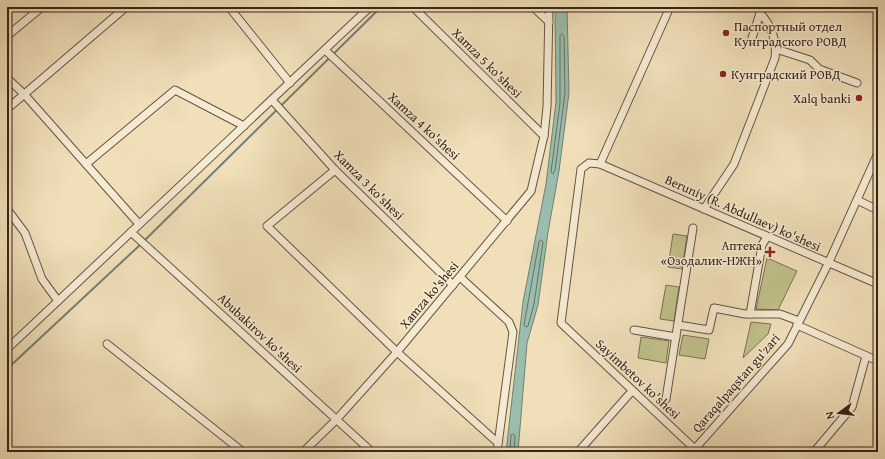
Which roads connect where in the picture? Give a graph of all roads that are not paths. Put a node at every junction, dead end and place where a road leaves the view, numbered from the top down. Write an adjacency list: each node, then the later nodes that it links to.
1 (42, 7): 11 (street)
2 (126, 7): 18 (street)
3 (229, 7): 16 (street)
4 (370, 7): 14 (street)
5 (413, 7): 22 (street, Xamza 5 ko'shesi)
6 (533, 7): 10 (street)
7 (549, 7): 10 (street, Xamza ko'shesi)
8 (670, 7): 25 (street)
9 (761, 10): 12 (street); 13 (street)
10 (549, 22): 22 (street, Xamza ko'shesi)
11 (7, 36)
12 (752, 38)
13 (776, 49): 17 (street); 29 (street)
14 (325, 50): 16 (street); 31 (street, Xamza 4 ko'shesi)
15 (7, 78): 18 (street)
16 (290, 83): 19 (street)
17 (857, 83)
18 (24, 94): 20 (street); 24 (street)
19 (272, 100): 21 (street); 26 (street, Xamza 3 ko'shesi)
20 (7, 109)
21 (244, 126): 24 (street); 32 (street)
22 (544, 136): 31 (street, Xamza ko'shesi)
23 (878, 153): 27 (street, Qaraqalpaqstan gu'zari)
24 (86, 164): 32 (street)
25 (600, 164): 29 (street, Beruniy (R. Abdullaev) ko'shesi); 51 (street, Sayimbetov ko'shesi)
26 (335, 170): 39 (street, Xamza 3 ko'shesi); 48 (street)
27 (857, 200): 30 (street); 36 (street, Qaraqalpaqstan gu'zari)
28 (7, 209): 40 (street)
29 (704, 209): 35 (street, Beruniy (R. Abdullaev) ko'shesi)
30 (878, 210)
31 (507, 221): 37 (street, Xamza ko'shesi)
32 (139, 224): 34 (street)
33 (693, 228): 43 (street)
34 (131, 232): 40 (street); 53 (street, Abubakirov ko'shesi)
35 (767, 237): 36 (street, Beruniy (R. Abdullaev) ko'shesi); 41 (street)
36 (828, 264): 38 (street, Beruniy (R. Abdullaev) ko'shesi); 42 (street, Qaraqalpaqstan gu'zari)
37 (460, 277): 39 (street, Xamza ko'shesi); 54 (street)
38 (878, 284)
39 (453, 285): 48 (street, Xamza ko'shesi)
40 (58, 301): 47 (street)
41 (750, 314): 42 (street); 43 (street)
42 (798, 323): 49 (street); 55 (street, Qaraqalpaqstan gu'zari)
43 (678, 325): 45 (street)
44 (634, 330): 45 (street)
45 (676, 337): 52 (street)
46 (107, 344): 56 (street)
47 (7, 348)
48 (397, 352): 53 (street, Xamza ko'shesi); 54 (street)
49 (866, 356): 50 (street); 61 (street)
50 (878, 360)
51 (632, 391): 55 (street, Sayimbetov ko'shesi); 60 (street)
52 (666, 399)
53 (336, 420): 57 (street, Xamza ko'shesi); 58 (street, Abubakirov ko'shesi)
54 (498, 443): 59 (street)
55 (695, 451)
56 (243, 452)
57 (303, 452)
58 (372, 452)
59 (497, 452)
60 (578, 452)
61 (814, 452)

